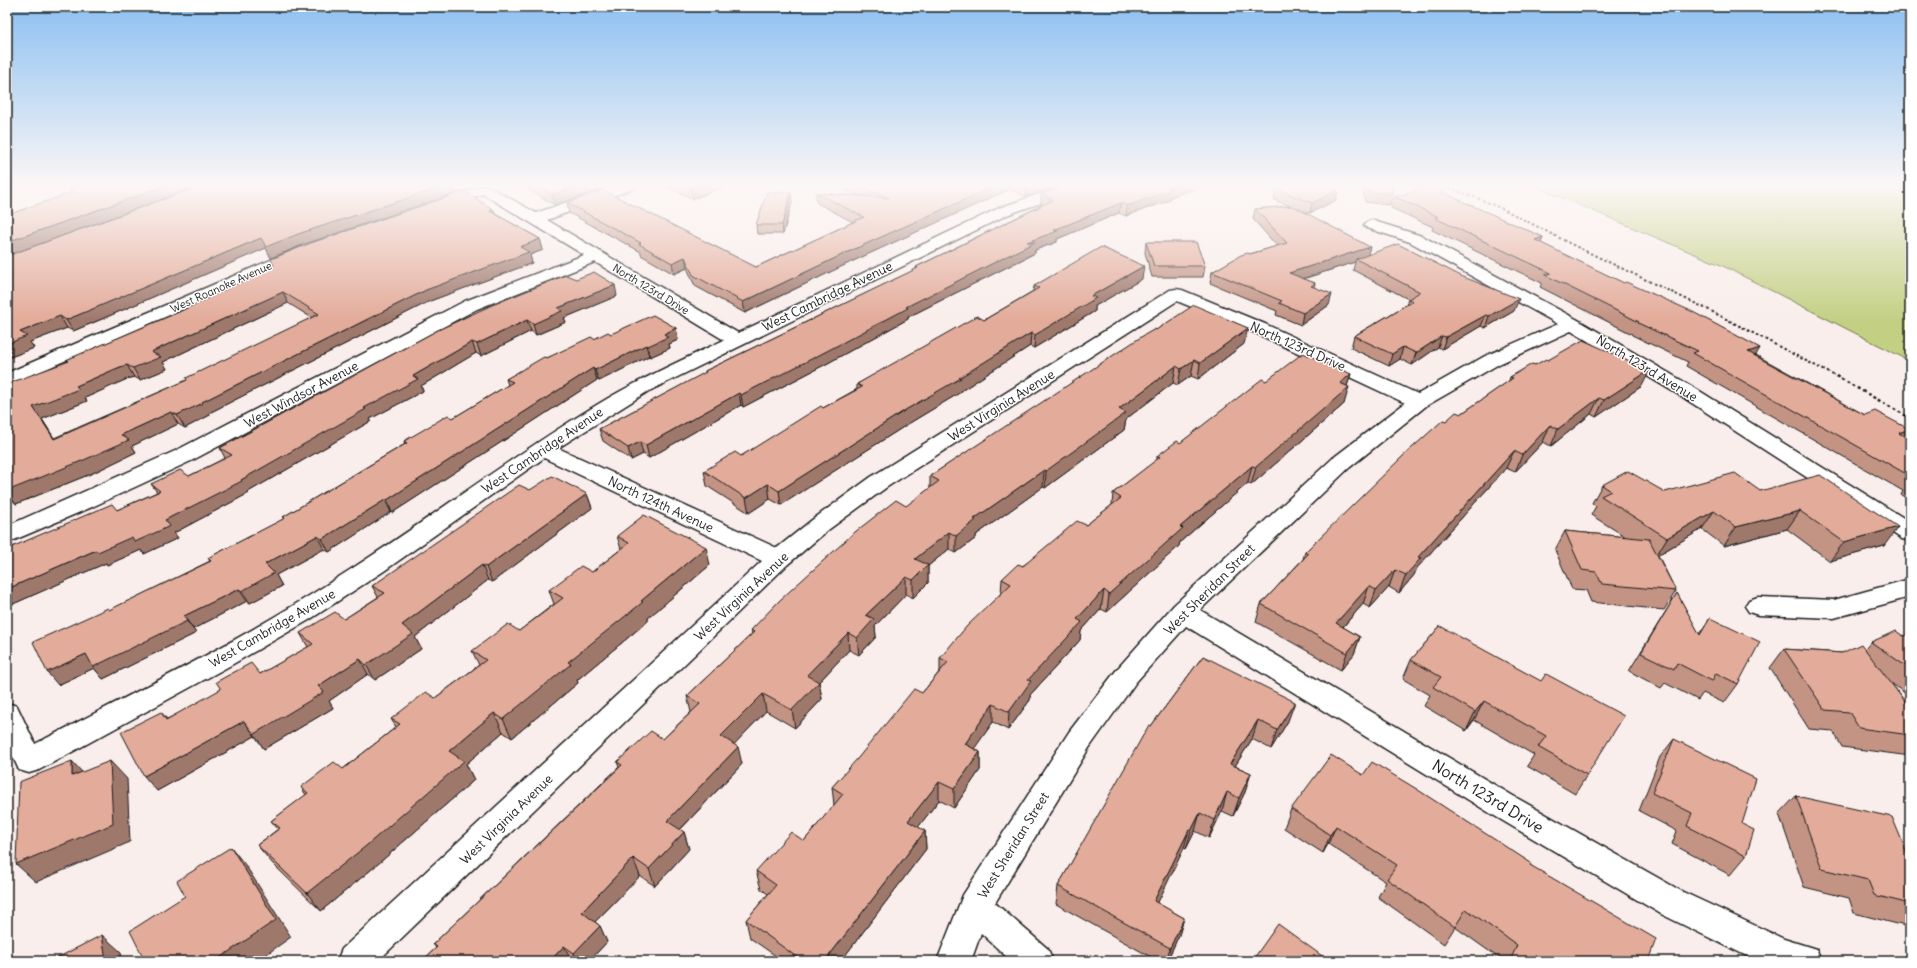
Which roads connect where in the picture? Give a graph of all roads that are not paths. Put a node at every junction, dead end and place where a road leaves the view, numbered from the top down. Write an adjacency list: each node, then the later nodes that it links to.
1 (553, 230): 5 (street, North 123rd Drive)
2 (964, 230): 8 (street, West Cambridge Avenue)
3 (1388, 230): 7 (street, North 123rd Avenue)
4 (315, 246): 9 (street, West Roanoke Avenue)
5 (596, 256): 8 (street, North 123rd Drive); 13 (street, West Windsor Avenue)
6 (1176, 294): 10 (street, North 123rd Drive); 14 (street, West Virginia Avenue)
7 (1572, 324): 10 (street, West Sheridan Street); 12 (street, North 123rd Avenue)
8 (736, 340): 11 (street, West Cambridge Avenue)
9 (7, 380)
10 (1419, 402): 17 (street, West Sheridan Street)
11 (542, 449): 14 (street, North 124th Avenue); 18 (street, West Cambridge Avenue)
12 (1910, 533)
13 (7, 535)
14 (779, 559): 20 (street, West Virginia Avenue)
15 (1910, 588): 16 (street)
16 (1758, 606)
17 (1183, 612): 19 (street, West Sheridan Street); 23 (street, North 123rd Drive)
18 (7, 714)
19 (974, 906): 21 (street, West Sheridan Street); 22 (street)
20 (354, 961)
21 (954, 961)
22 (1036, 961)
23 (1804, 961)

